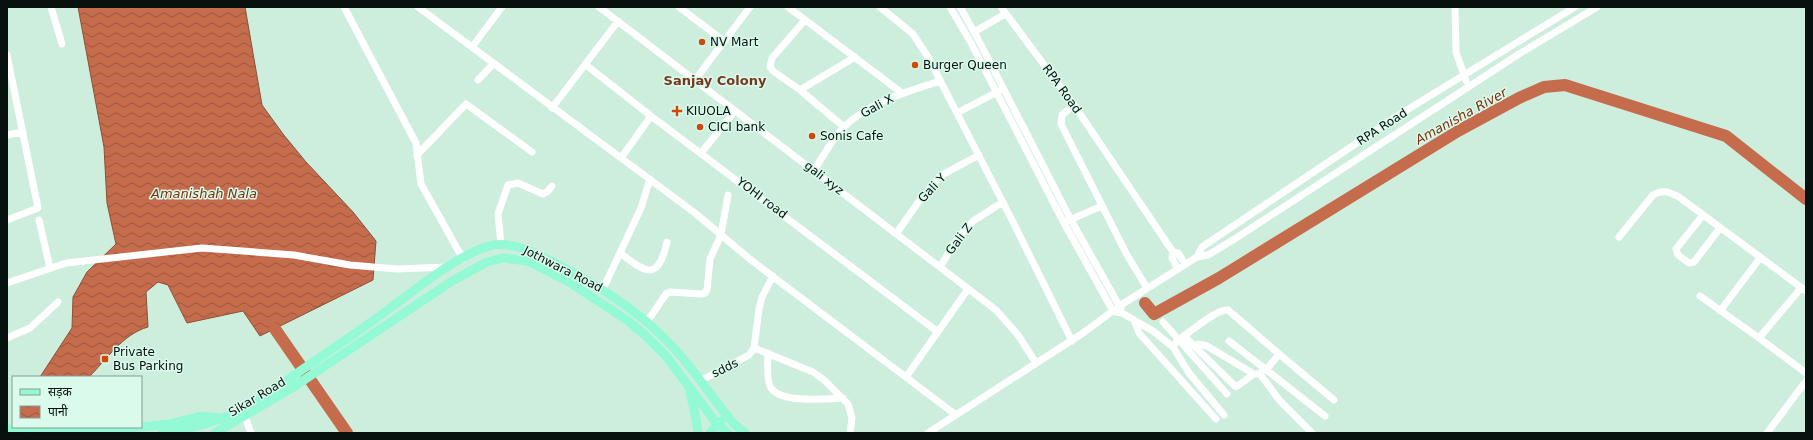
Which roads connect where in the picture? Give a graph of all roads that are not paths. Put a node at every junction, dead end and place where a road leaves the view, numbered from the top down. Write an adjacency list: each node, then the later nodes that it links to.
1 (51, 7): 21 (street)
2 (344, 7): 46 (street)
3 (418, 7): 22 (street)
4 (599, 7): 18 (street, gali xyz)
5 (679, 7): 15 (street)
6 (750, 7): 20 (street)
7 (788, 7): 17 (street)
8 (950, 7): 34 (street)
9 (960, 7): 19 (street)
10 (1455, 7): 27 (street)
11 (1575, 7): 27 (street, RPA Road)
12 (1597, 7): 31 (street)
13 (498, 8): 22 (street)
14 (882, 8): 30 (street)
15 (688, 10): 20 (street)
16 (1003, 10): 19 (street); 36 (street, RPA Road)
17 (804, 20): 24 (street); 33 (street)
18 (618, 21): 26 (street); 29 (street, gali xyz)
19 (974, 32): 32 (street)
20 (724, 41): 29 (street)
21 (62, 44)
22 (472, 47): 25 (street)
23 (7, 55): 42 (street)
24 (855, 57): 33 (street); 35 (street)
25 (493, 64): 28 (street); 37 (street)
26 (586, 65): 37 (street); 40 (street, YOHI road)
27 (1464, 77): 31 (street); 68 (street, RPA Road)
28 (478, 80)
29 (695, 80): 38 (street, gali xyz)
30 (940, 81): 35 (street, Gali X); 39 (street)
31 (1469, 86): 68 (street)
32 (1004, 88): 34 (street); 58 (street)
33 (800, 90): 41 (street)
34 (996, 93): 39 (street); 59 (street)
35 (902, 94): 41 (street, Gali X)
36 (1074, 106): 54 (street); 66 (street, RPA Road)
37 (552, 108): 48 (street)
38 (735, 111): 45 (street); 49 (street, gali xyz)
39 (956, 112): 47 (street)
40 (651, 116): 45 (street, YOHI road); 48 (street)
41 (844, 128): 49 (street, Gali X)
42 (23, 132): 43 (street); 56 (street)
43 (7, 135)
44 (532, 152): 46 (street)
45 (701, 153): 90 (street, YOHI road)
46 (417, 155): 69 (street)
47 (979, 155): 53 (street); 61 (street, Gali Y)
48 (622, 158): 50 (street)
49 (814, 170): 61 (street, gali xyz)
50 (650, 179): 62 (street); 67 (street)
51 (552, 186): 65 (street)
52 (728, 195): 62 (street)
53 (1002, 202): 73 (street, Gali Z); 94 (street)
54 (1102, 206): 58 (street); 78 (street)
55 (1703, 215): 60 (street); 60 (street); 63 (street)
56 (7, 220)
57 (40, 220): 74 (street)
58 (1071, 220): 59 (street); 84 (street)
59 (1064, 223): 85 (street)
60 (1720, 228): 70 (street)
61 (896, 234): 73 (street, gali xyz)
62 (721, 235): 76 (street); 88 (street)
63 (1619, 237)
64 (667, 242): 67 (street)
65 (501, 244): 69 (main road, Jothwara Road); 79 (main road, Jothwara Road)
66 (1173, 252): 71 (street, RPA Road); 75 (street, RPA Road)
67 (620, 253): 79 (street)
68 (1197, 256): 71 (street)
69 (463, 258): 72 (main road, Jothwara Road)
70 (1760, 258): 81 (street); 86 (street)
71 (1185, 264): 75 (street)
72 (449, 267): 74 (street); 101 (main road, Jothwara Road)
73 (940, 267): 80 (street, gali xyz)
74 (50, 268): 77 (street)
75 (1178, 269): 78 (street)
76 (773, 276): 98 (street); 105 (street)
77 (7, 283)
78 (1147, 288): 84 (street)
79 (603, 289): 88 (main road, Jothwara Road)
80 (968, 289): 90 (street); 102 (street, gali xyz)
81 (1804, 290): 93 (street)
82 (1700, 296): 86 (street)
83 (58, 302): 91 (street)
84 (1121, 309): 85 (street); 87 (street)
85 (1114, 310): 94 (street)
86 (1720, 311): 93 (street)
87 (1134, 320): 97 (street); 118 (street)
88 (647, 322): 106 (main road, Jothwara Road)
89 (1163, 322): 92 (street)
90 (938, 332): 105 (street)
91 (7, 338)
92 (1182, 338): 96 (street); 97 (street); 100 (street); 109 (street)
93 (1760, 338): 104 (street)
94 (1072, 341): 102 (street)
95 (1229, 341): 103 (street)
96 (1194, 346): 103 (street); 103 (street)
97 (1173, 347): 114 (street)
98 (754, 348): 99 (street); 106 (street, sdds)
99 (768, 353): 110 (street); 110 (street)
100 (1279, 354): 103 (street); 111 (street)
101 (321, 356): 117 (main road, Sikar Road)
102 (1036, 363): 113 (street)
103 (1261, 372): 115 (street); 132 (street)
104 (1806, 373)
105 (906, 377): 113 (street)
106 (700, 381): 112 (main road, Jothwara Road)
107 (1806, 382): 133 (street)
108 (689, 389): 116 (main road, Jothwara Road); 123 (main road, Jothwara Road); 127 (main road)
109 (1227, 394)
110 (843, 398): 130 (street)
111 (1334, 400)
112 (727, 415): 119 (main road, Jothwara Road); 123 (main road)
113 (956, 415): 131 (street)
114 (1224, 415)
115 (1325, 416)
116 (245, 417): 125 (main road, Jothwara Road); 126 (street)
117 (221, 419): 120 (main road, Sikar Road); 124 (main road)
118 (1216, 419)
119 (734, 424): 123 (main road); 129 (main road, Jothwara Road)
120 (142, 427)
121 (122, 428): 122 (main road, Sikar Road)
122 (7, 429)
123 (723, 430): 128 (main road)
124 (162, 433)
125 (215, 433)
126 (251, 433)
127 (698, 433)
128 (710, 433)
129 (745, 433)
130 (850, 433)
131 (928, 433)
132 (1312, 433)
133 (1767, 433)

